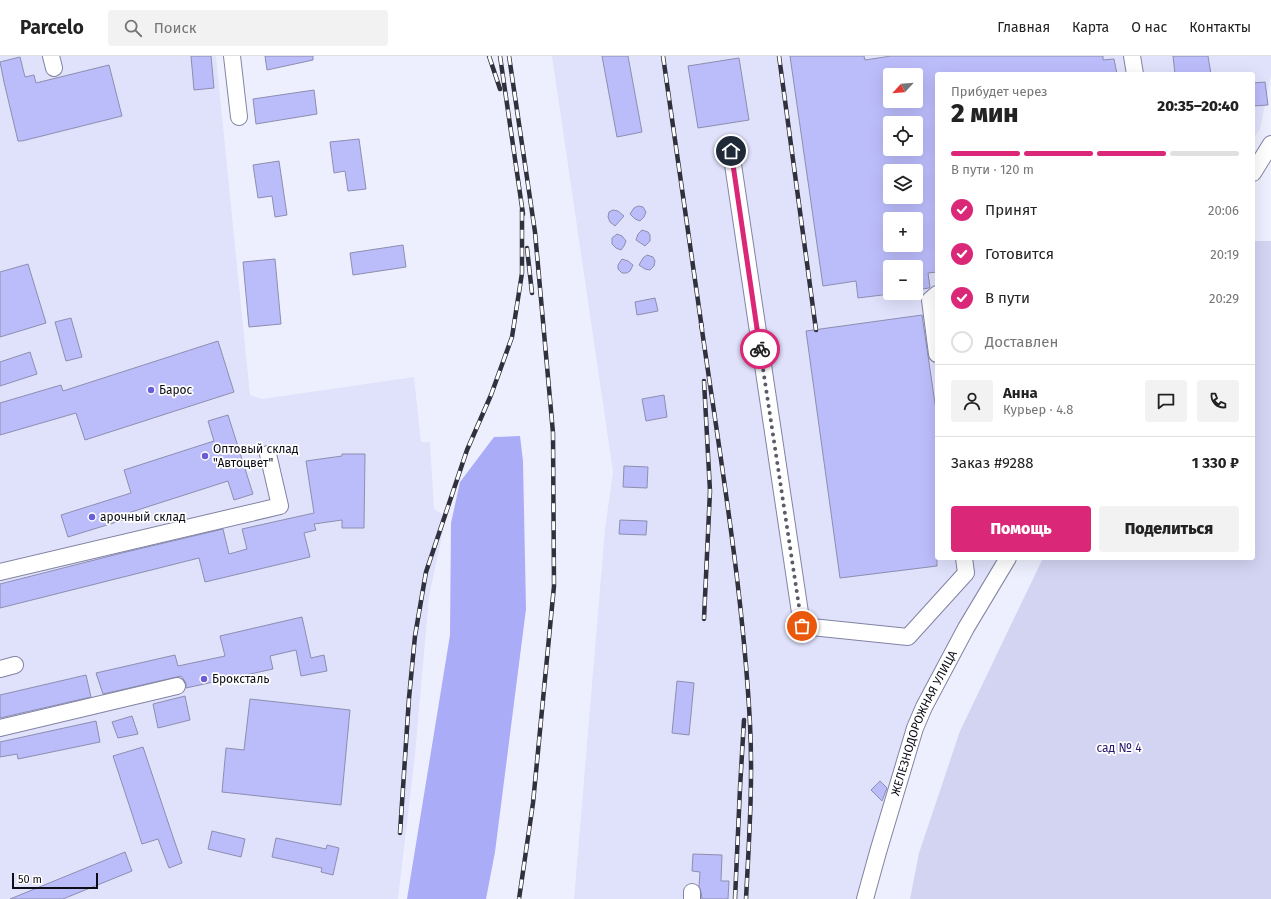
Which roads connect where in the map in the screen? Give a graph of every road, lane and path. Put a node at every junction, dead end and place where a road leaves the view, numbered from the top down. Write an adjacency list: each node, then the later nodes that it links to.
1 (232, 56): 4 (street)
2 (1132, 56): 3 (street)
3 (1135, 72)
4 (239, 117)
5 (1271, 144): 7 (street)
6 (731, 151): 11 (street)
7 (1255, 170)
8 (935, 296): 9 (street)
9 (935, 339)
10 (268, 454): 13 (street)
11 (964, 560)
12 (1007, 560): 16 (street, ЖЕЛЕЗНОДОРОЖНАЯ УЛИЦА)
13 (0, 572)
14 (177, 686): 15 (street)
15 (0, 728)
16 (865, 899)

